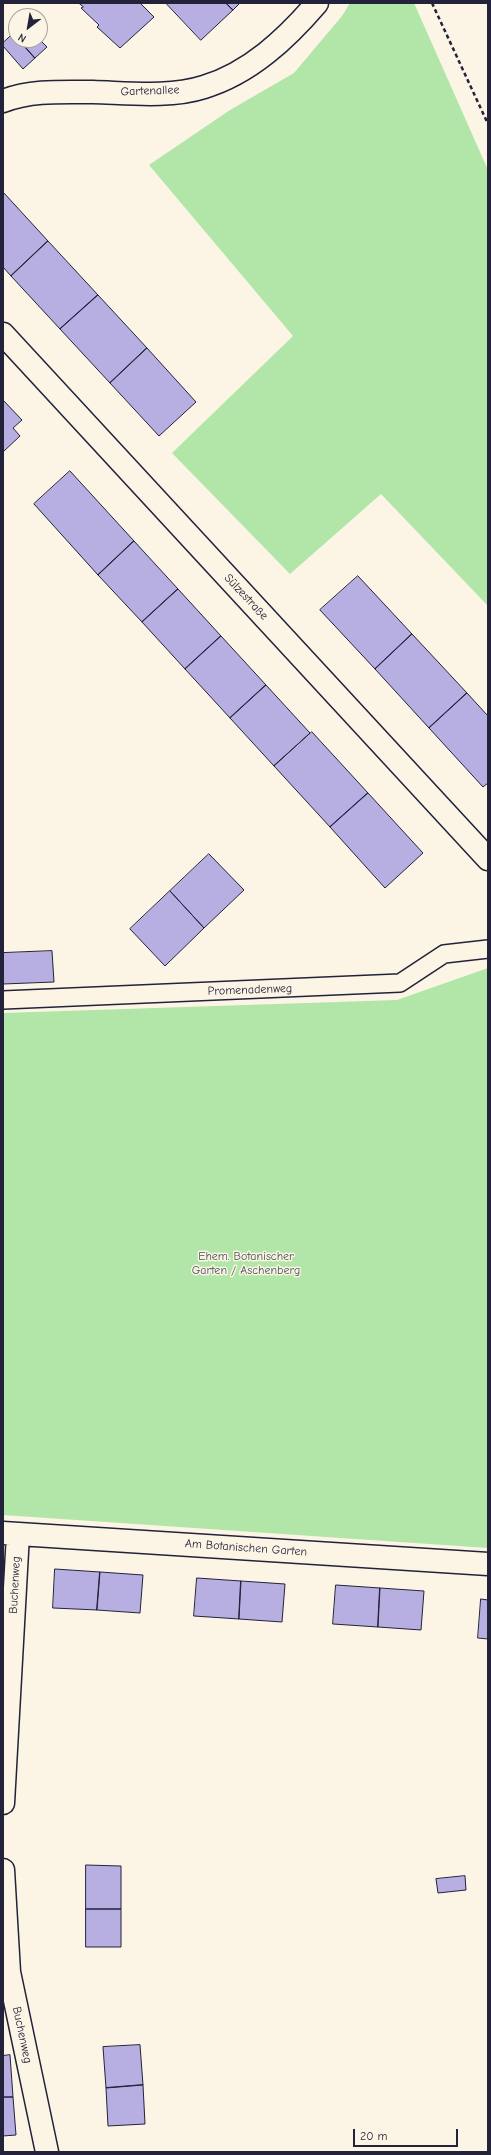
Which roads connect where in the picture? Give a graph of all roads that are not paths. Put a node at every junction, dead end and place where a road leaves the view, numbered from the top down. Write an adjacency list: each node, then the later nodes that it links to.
1 (317, 3): 2 (street, Gartenallee)
2 (3, 101)
3 (3, 334): 4 (street, Sülzestraße)
4 (488, 859)
5 (488, 948): 6 (lane, Promenadenweg)
6 (3, 1000)
7 (10, 1534): 8 (street, Am Botanischen Garten); 9 (street, Buchenweg)
8 (488, 1564)
9 (3, 1803)
10 (3, 1870): 11 (street, Buchenweg)
11 (47, 2152)

